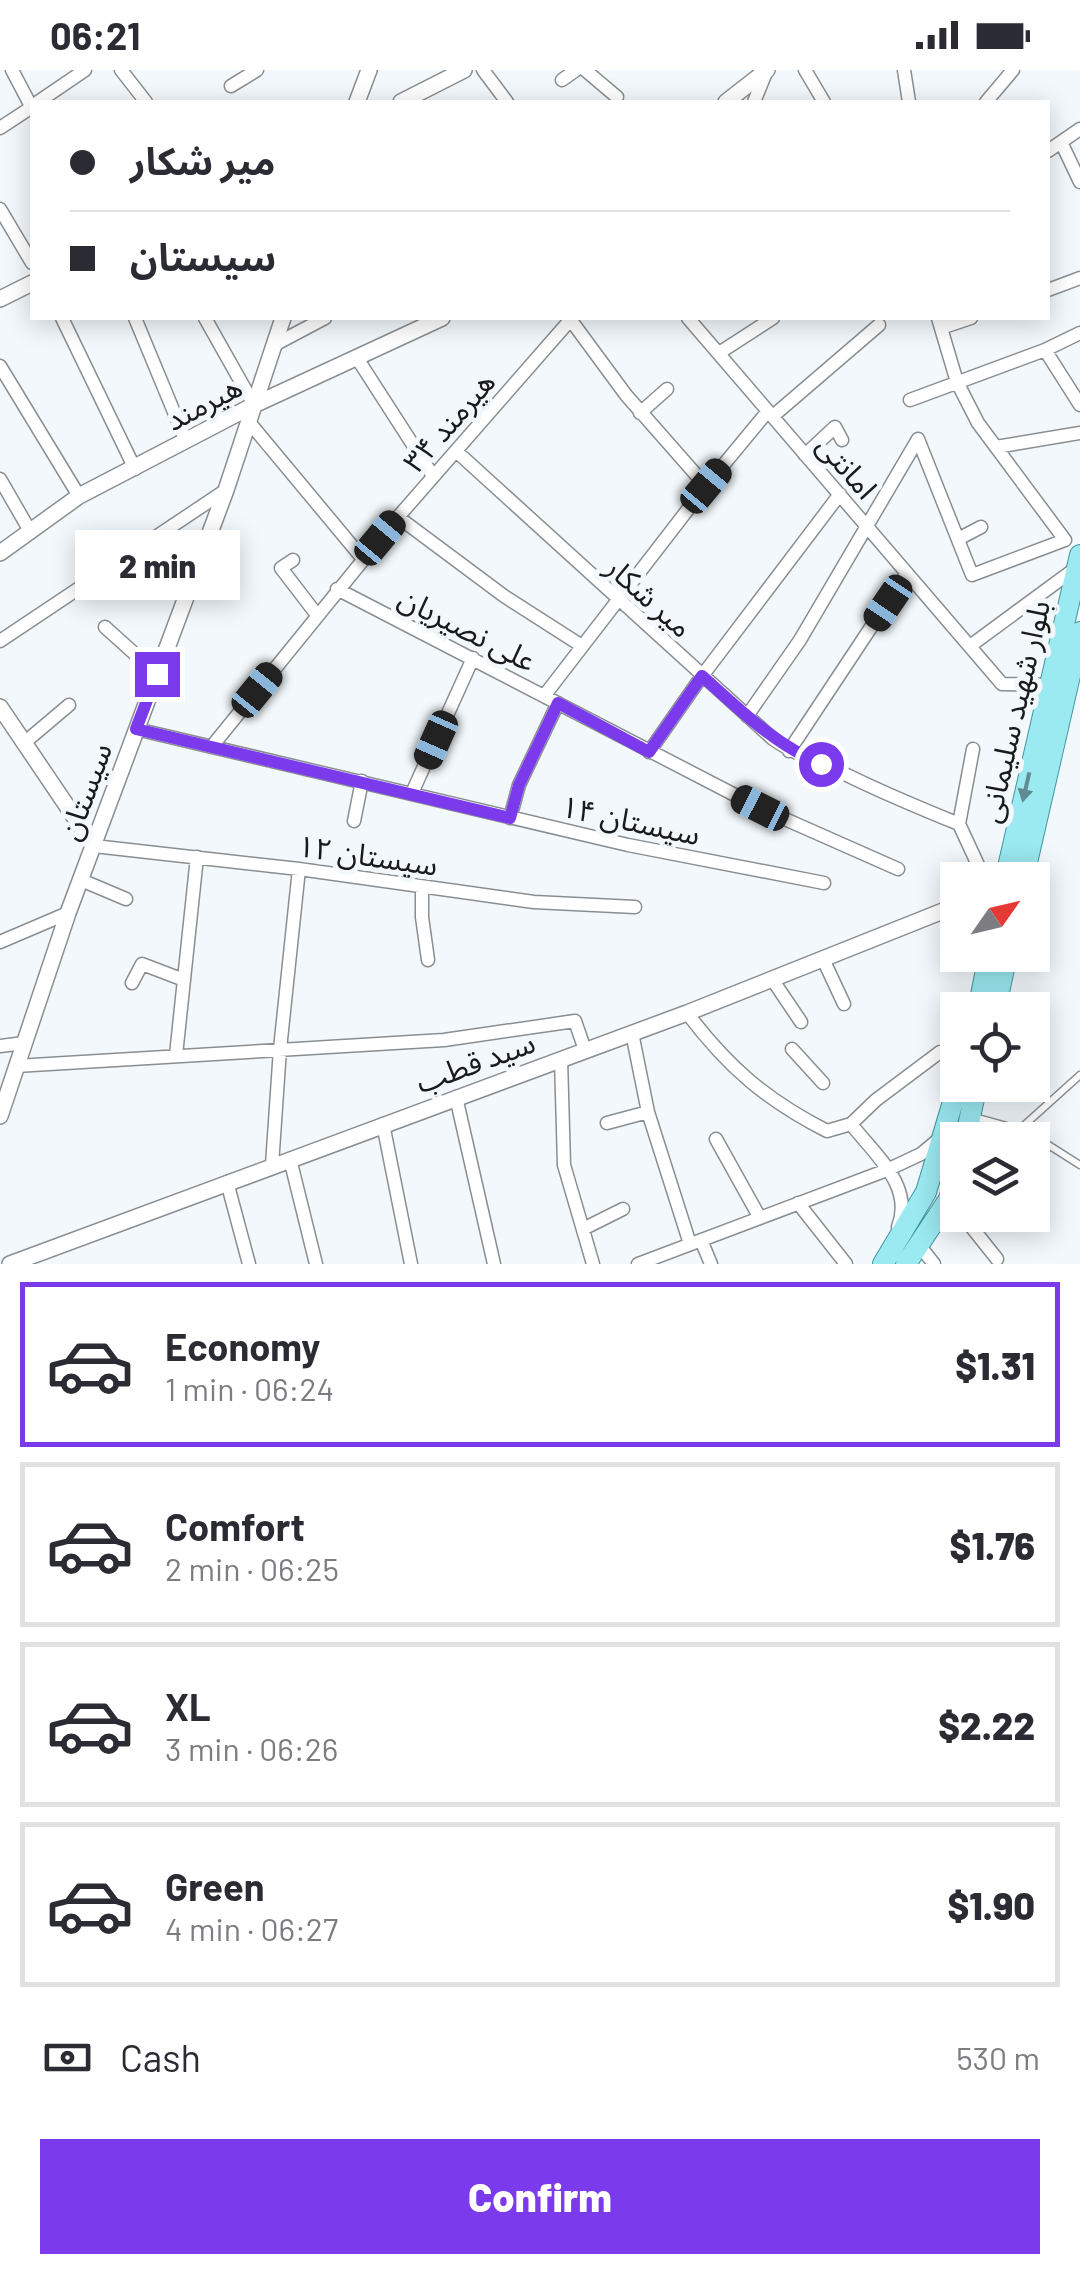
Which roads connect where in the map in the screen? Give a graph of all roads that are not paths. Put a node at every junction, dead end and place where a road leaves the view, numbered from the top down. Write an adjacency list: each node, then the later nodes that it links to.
1 (12, 70): 18 (street)
2 (85, 70): 19 (street)
3 (121, 70): 20 (street)
4 (257, 70): 15 (street)
5 (369, 70): 21 (street)
6 (464, 70): 16 (street)
7 (483, 70): 22 (street)
8 (576, 70): 14 (street)
9 (585, 70): 17 (street)
10 (767, 70): 23 (street); 24 (street)
11 (805, 70): 25 (street)
12 (904, 70): 26 (street)
13 (1012, 70): 27 (street)
14 (562, 80)
15 (231, 86)
16 (429, 96)
17 (617, 97)
18 (30, 100)
19 (42, 100)
20 (144, 100)
21 (358, 100)
22 (506, 100)
23 (729, 100)
24 (755, 100)
25 (823, 100)
26 (908, 100)
27 (988, 100)
28 (30, 109): 29 (street)
29 (0, 128)
30 (1080, 129): 31 (street)
31 (1061, 142): 32 (street); 33 (street)
32 (1050, 150)
33 (1080, 182)
34 (0, 209): 35 (street)
35 (30, 260)
36 (1080, 278): 38 (street)
37 (30, 285): 39 (street)
38 (1050, 289)
39 (0, 299)
40 (63, 320): 71 (street)
41 (136, 320): 67 (street)
42 (206, 320): 62 (street)
43 (282, 320): 53 (street, سیستان)
44 (321, 320): 53 (street)
45 (438, 320): 56 (street, هیرمند)
46 (569, 320): 69 (street, هیرمند ۳۴)
47 (572, 320): 63 (street)
48 (770, 320): 55 (street)
49 (693, 323): 55 (street, امانتی)
50 (940, 323): 58 (street)
51 (879, 326): 64 (street)
52 (1080, 333): 54 (street)
53 (274, 345): 62 (street, سیستان)
54 (1045, 350): 58 (street); 61 (street)
55 (719, 354): 64 (street, امانتی)
56 (357, 358): 62 (street, هیرمند); 72 (street)
57 (0, 366): 77 (street)
58 (957, 382): 60 (street); 68 (street)
59 (667, 389): 63 (street)
60 (910, 400)
61 (1080, 405)
62 (252, 413): 67 (street, هیرمند); 75 (street, سیستان); 85 (street)
63 (640, 413): 74 (street)
64 (771, 414): 70 (street, امانتی); 74 (street)
65 (1080, 433): 68 (street)
66 (842, 440): 70 (street)
67 (186, 442): 71 (street, هیرمند)
68 (996, 447): 84 (street)
69 (456, 450): 72 (street, هیرمند ۳۴); 89 (street, میر شکار)
70 (806, 454): 76 (street, امانتی)
71 (134, 469): 77 (street, هیرمند)
72 (433, 476): 78 (street, هیرمند ۳۴)
73 (0, 480): 81 (street)
74 (706, 486): 89 (street)
75 (226, 490): 93 (street); 98 (street, سیستان)
76 (840, 494): 79 (street, امانتی); 99 (street)
77 (79, 496): 81 (street, هیرمند)
78 (398, 516): 85 (street, هیرمند ۳۴); 94 (street)
79 (867, 526): 82 (street); 87 (street, امانتی); 105 (street)
80 (980, 527): 82 (street)
81 (30, 531): 83 (street, هیرمند)
82 (958, 538): 84 (street)
83 (0, 553)
84 (1074, 554): 95 (street); 100 (main road, بلوار شهید سلیمانی)
85 (363, 559): 88 (street, هیرمند ۳۴)
86 (293, 560): 90 (street)
87 (907, 573): 95 (street, امانتی); 110 (street)
88 (338, 589): 90 (street, هیرمند ۳۴); 96 (street, علی نصیریان)
89 (618, 600): 94 (street); 99 (street, میر شکار)
90 (317, 615): 108 (street, هیرمند ۳۴)
91 (105, 628): 98 (street)
92 (1080, 632): 97 (main road, بلوار شهید سلیمانی)
93 (0, 640)
94 (582, 646): 101 (street)
95 (970, 646): 100 (street, امانتی)
96 (473, 658): 101 (street, علی نصیریان); 113 (street)
97 (1076, 664): 121 (main road, بلوار شهید سلیمانی)
98 (157, 674): 106 (street, سیستان)
99 (702, 676): 105 (street, میر شکار); 111 (street)
100 (1050, 685): 120 (main road, بلوار شهید سلیمانی, one-way to 120)
101 (544, 696): 102 (street, علی نصیریان)
102 (558, 703): 111 (street, علی نصیریان); 114 (street)
103 (69, 705): 107 (street)
104 (0, 707): 107 (street)
105 (747, 716): 110 (street, میر شکار)
106 (136, 729): 108 (street, سیستان ۱۴); 117 (street, سیستان)
107 (24, 743): 117 (street)
108 (213, 745): 112 (street, سیستان ۱۴)
109 (973, 749): 116 (street)
110 (790, 751): 116 (street, میر شکار)
111 (649, 752): 123 (street, علی نصیریان)
112 (362, 781): 113 (street, سیستان ۱۴); 115 (street)
113 (412, 793): 114 (street, سیستان ۱۴)
114 (510, 818): 125 (street, سیستان ۱۴)
115 (354, 820)
116 (959, 824): 119 (street)
117 (94, 846): 118 (street, سیستان ۱۲); 124 (street, سیستان)
118 (197, 857): 122 (street, سیستان ۱۲); 135 (street)
119 (977, 862)
120 (1009, 862)
121 (1028, 862)
122 (299, 869): 126 (street, سیستان ۱۲); 143 (street)
123 (898, 869)
124 (80, 880): 127 (street); 129 (street, سیستان)
125 (824, 883)
126 (422, 887): 128 (street, سیستان ۱۲); 133 (street)
127 (126, 899)
128 (635, 907)
129 (68, 913): 131 (street); 141 (street, سیستان)
130 (940, 913): 132 (street, سید قطب)
131 (0, 942)
132 (824, 959): 134 (street, سید قطب); 137 (street)
133 (428, 960)
134 (772, 979): 138 (street, سید قطب); 139 (street)
135 (184, 980): 136 (street); 147 (street)
136 (132, 984)
137 (844, 1004)
138 (686, 1013): 140 (street, سید قطب); 162 (street)
139 (801, 1022)
140 (632, 1033): 144 (street, سید قطب); 154 (street)
141 (24, 1043): 142 (street); 149 (street, سیستان)
142 (0, 1046)
143 (280, 1049): 144 (street); 147 (street); 169 (street)
144 (585, 1050): 148 (street, سید قطب)
145 (792, 1050): 151 (street)
146 (940, 1052): 162 (street)
147 (176, 1055): 149 (street)
148 (560, 1059): 152 (street, سید قطب); 176 (street)
149 (16, 1066): 155 (street, سیستان)
150 (1080, 1075): 159 (lane)
151 (823, 1083)
152 (456, 1097): 161 (street, سید قطب); 185 (street)
153 (974, 1102): 156 (main road)
154 (648, 1112): 160 (street); 178 (street)
155 (0, 1116)
156 (971, 1116): 157 (main road); 158 (lane)
157 (970, 1122)
158 (996, 1122)
159 (1027, 1122)
160 (607, 1123)
161 (383, 1124): 167 (street, سید قطب); 184 (street)
162 (851, 1124): 170 (street)
163 (940, 1138): 170 (street)
164 (716, 1139): 174 (street)
165 (1050, 1146): 168 (lane)
166 (940, 1148): 190 (main road)
167 (290, 1159): 169 (street, سید قطب); 183 (street)
168 (1080, 1165)
169 (272, 1166): 171 (street, سید قطب)
170 (886, 1170): 172 (street); 190 (street)
171 (227, 1182): 181 (street, سید قطب); 182 (street)
172 (798, 1203): 174 (street); 189 (street)
173 (622, 1209): 176 (street)
174 (760, 1218): 178 (street)
175 (940, 1224): 179 (main road)
176 (583, 1229): 186 (street)
177 (975, 1232): 180 (street)
178 (696, 1242): 187 (street); 188 (street)
179 (919, 1245): 191 (main road); 192 (street)
180 (997, 1259)
181 (13, 1263)
182 (249, 1264)
183 (316, 1264)
184 (411, 1264)
185 (494, 1264)
186 (593, 1264)
187 (638, 1264)
188 (711, 1264)
189 (846, 1264)
190 (884, 1264)
191 (906, 1264)
192 (934, 1264)

